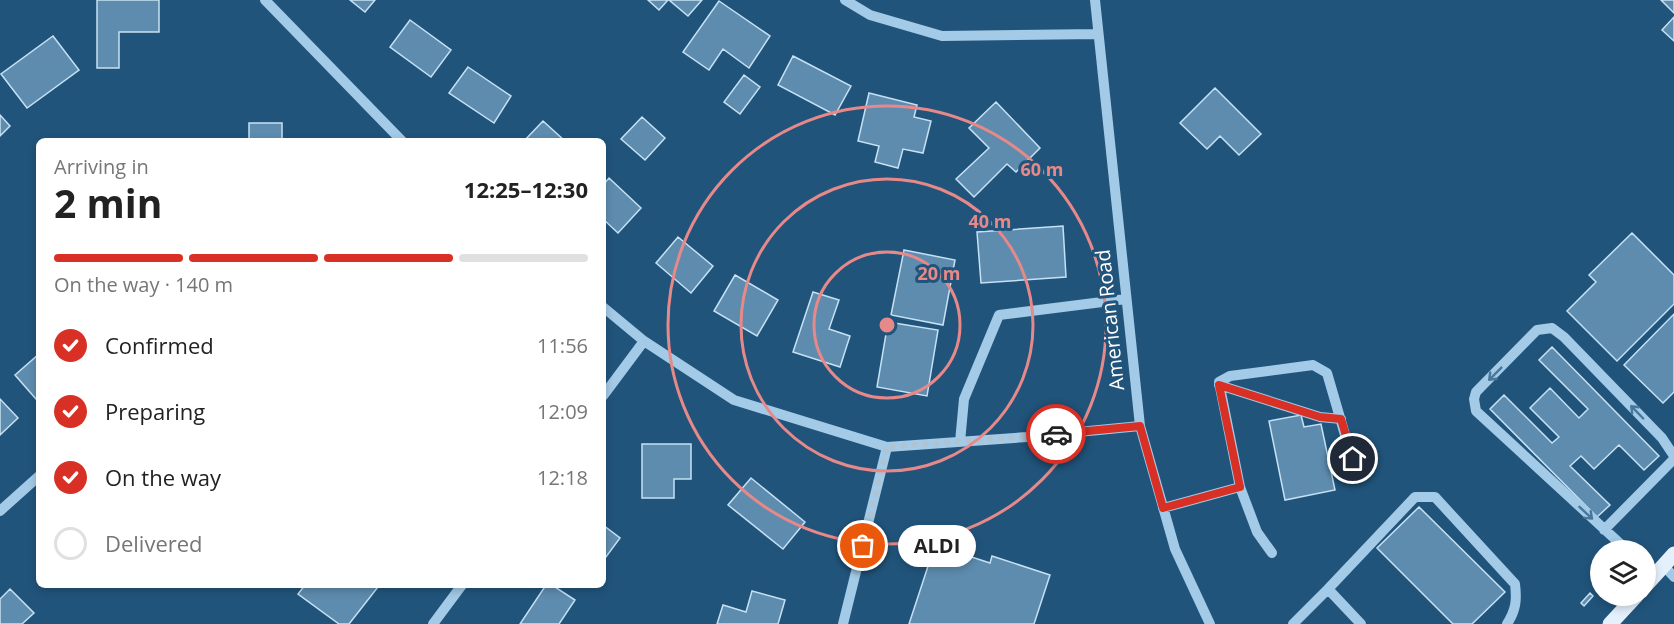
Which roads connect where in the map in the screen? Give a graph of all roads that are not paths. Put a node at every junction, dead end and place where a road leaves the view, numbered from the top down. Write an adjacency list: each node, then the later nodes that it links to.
1 (265, 0): 5 (street)
2 (845, 0): 4 (street)
3 (1095, 0): 4 (street, American Road)
4 (1098, 34): 6 (street, American Road)
5 (399, 138)
6 (1126, 299): 12 (street, American Road); 13 (street)
7 (606, 309): 8 (street)
8 (644, 341): 10 (street); 14 (street)
9 (1219, 385): 11 (street); 11 (street); 18 (street)
10 (606, 392)
11 (1341, 419): 16 (street)
12 (1140, 426): 13 (street); 19 (street, American Road)
13 (960, 442): 14 (street)
14 (887, 447): 28 (street)
15 (1674, 458): 21 (street); 21 (street, one-way to 21)
16 (1353, 459)
17 (36, 479): 20 (street)
18 (1240, 487): 19 (street); 23 (street)
19 (1163, 508): 29 (street, American Road)
20 (0, 511)
21 (1605, 530): 22 (street)
22 (1616, 540)
23 (1272, 554)
24 (460, 588): 27 (street)
25 (1328, 590): 30 (street); 31 (street); 32 (street)
26 (1627, 606): 33 (main road)
27 (433, 624)
28 (843, 624)
29 (1210, 624)
30 (1293, 624)
31 (1361, 624)
32 (1507, 624)
33 (1610, 624)

